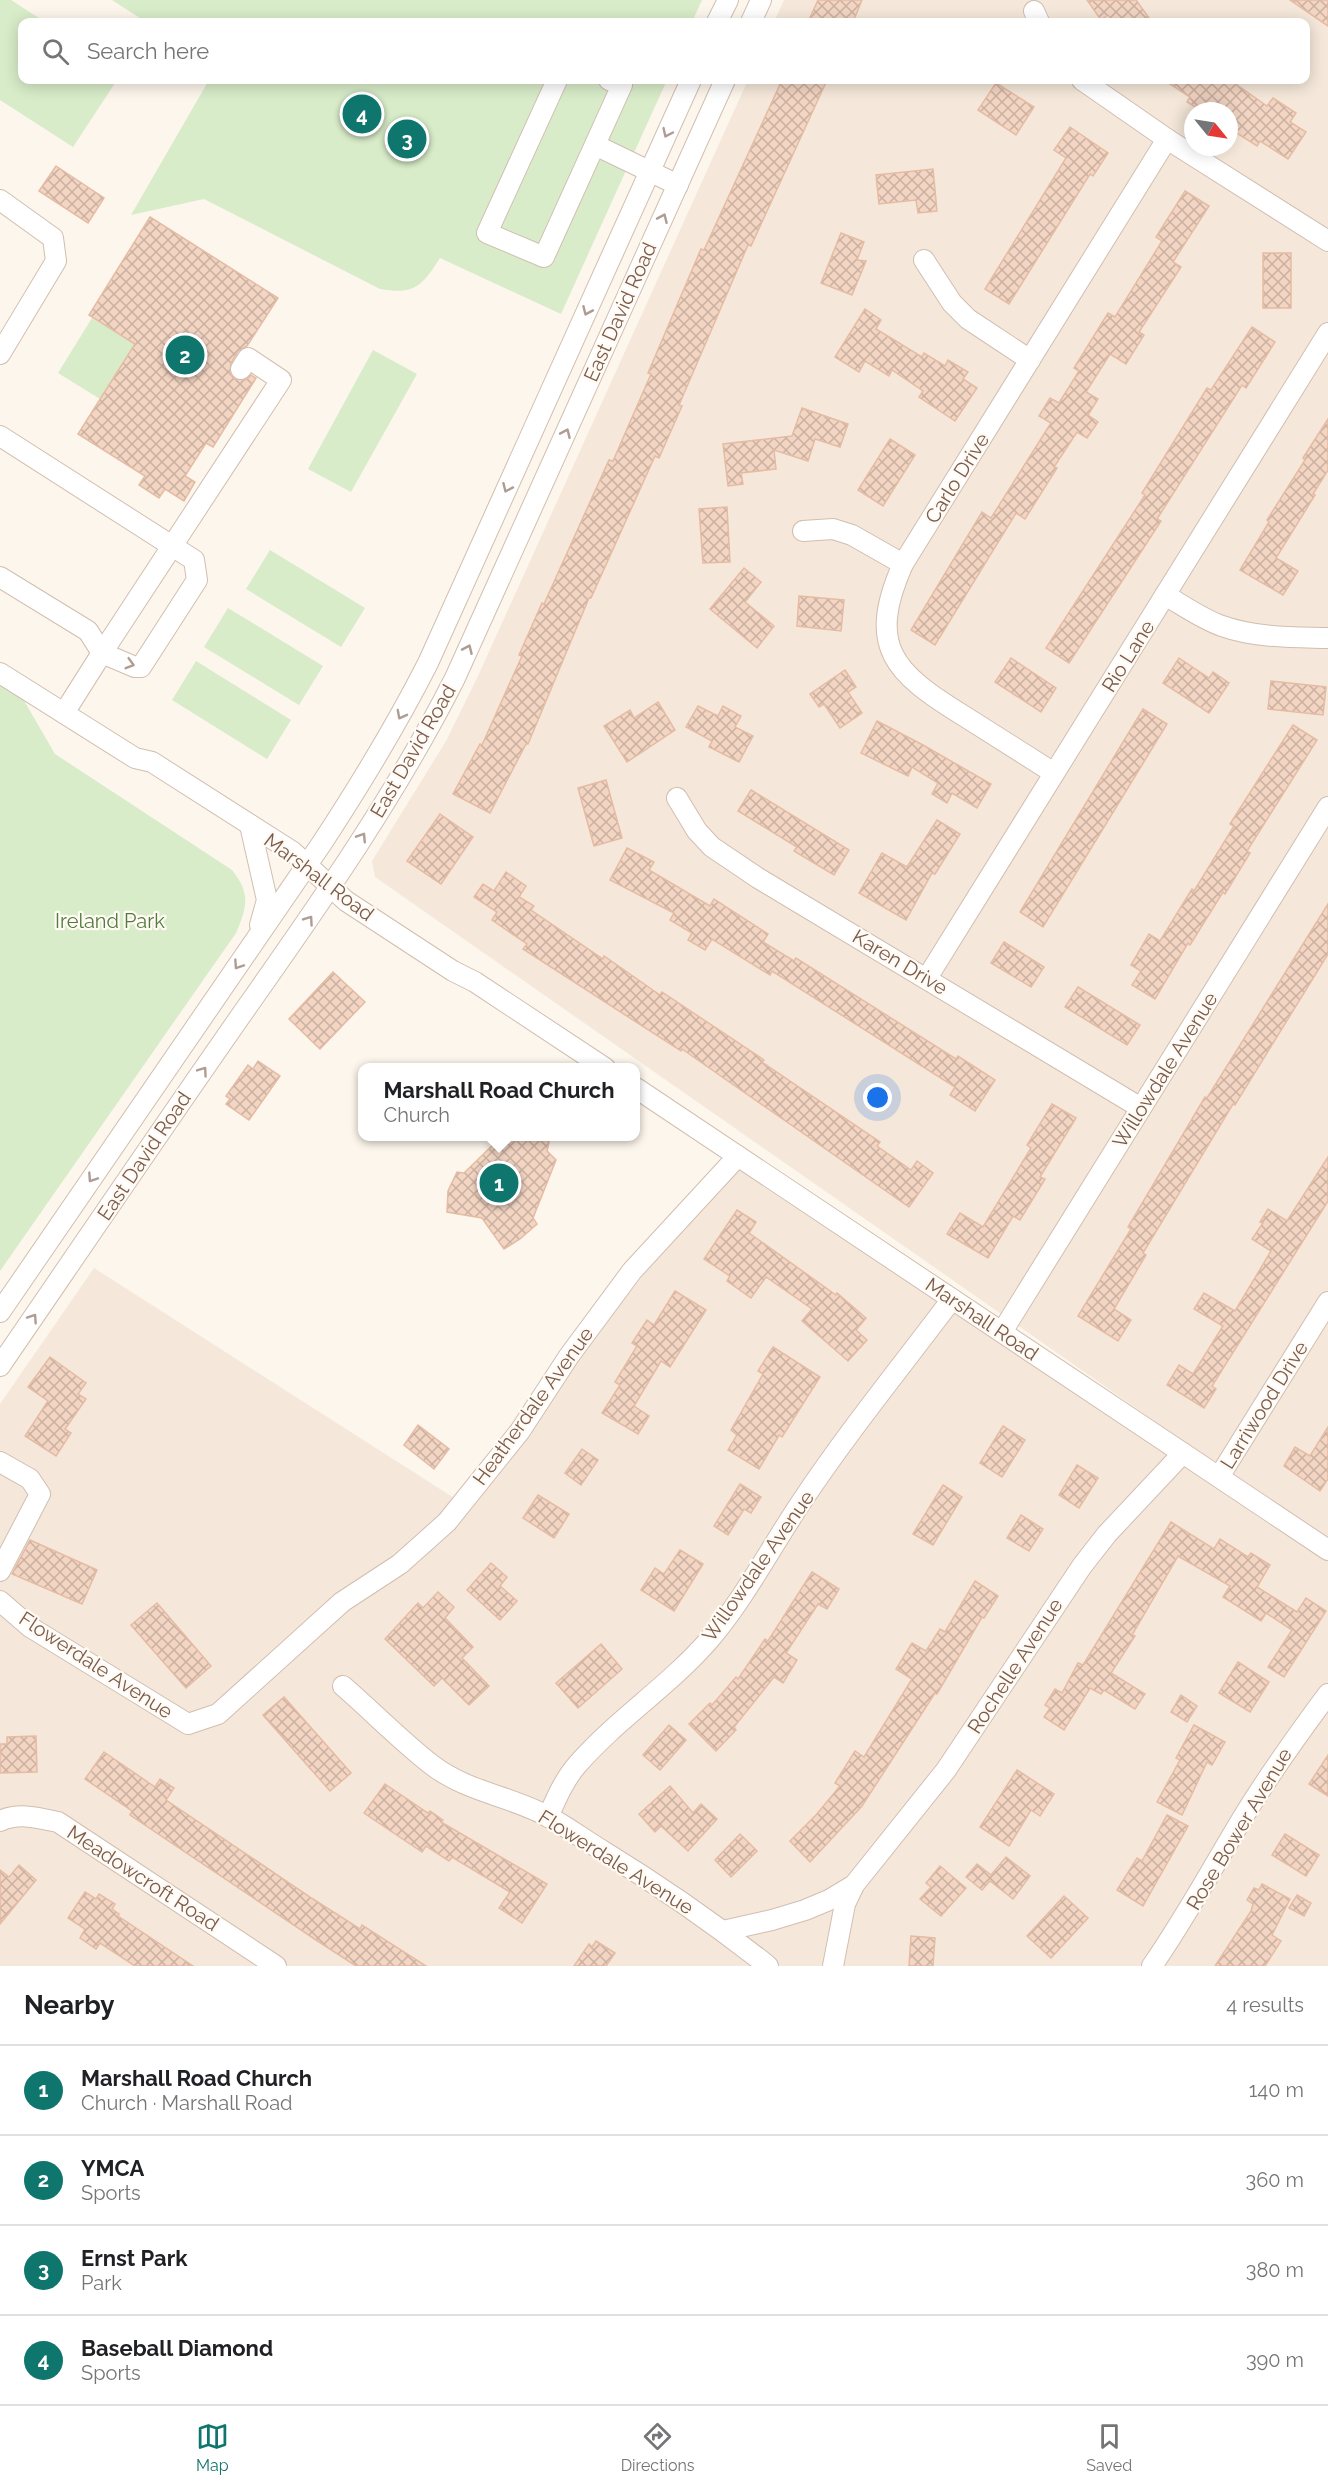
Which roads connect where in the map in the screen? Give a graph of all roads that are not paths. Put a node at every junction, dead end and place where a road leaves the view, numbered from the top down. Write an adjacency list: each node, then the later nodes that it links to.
1 (728, 0): 3 (street)
2 (761, 0): 4 (street)
3 (719, 18)
4 (753, 18)
5 (555, 84): 11 (street)
6 (619, 84): 11 (street)
7 (689, 84): 12 (street, East David Road, one-way to 12)
8 (723, 84): 13 (street, East David Road)
9 (1088, 84): 10 (street)
10 (1167, 139): 15 (street); 19 (street, Carlo Drive)
11 (595, 145): 12 (street)
12 (649, 172): 13 (street); 35 (street, East David Road, one-way to 35)
13 (678, 185): 36 (street, East David Road, one-way to 13)
14 (0, 201): 18 (street)
15 (1328, 241)
16 (924, 260): 19 (street)
17 (1328, 333): 26 (street, Rio Lane)
18 (0, 354)
19 (1030, 360): 24 (street, Carlo Drive)
20 (241, 369): 23 (street)
21 (0, 436): 23 (street)
22 (803, 531): 24 (street)
23 (171, 545): 28 (street); 28 (street, one-way to 23)
24 (903, 564): 31 (street, Carlo Drive)
25 (0, 577): 28 (street)
26 (1165, 595): 27 (street); 31 (street, Rio Lane)
27 (1328, 638)
28 (102, 654): 30 (street)
29 (0, 673): 30 (street, Marshall Road)
30 (64, 712): 34 (street, Marshall Road)
31 (1054, 773): 38 (street, Rio Lane)
32 (677, 798): 38 (street, Karen Drive)
33 (1328, 807): 41 (street, Willowdale Avenue)
34 (250, 825): 35 (street, Marshall Road); 37 (street)
35 (307, 865): 36 (street, Marshall Road); 37 (street, East David Road)
36 (330, 886): 39 (street, Marshall Road); 47 (street, East David Road, one-way to 36)
37 (258, 935): 45 (street, East David Road, one-way to 45)
38 (927, 978): 41 (street, Karen Drive)
39 (597, 1063)
40 (640, 1091): 42 (street, Marshall Road)
41 (1141, 1108): 46 (street, Willowdale Avenue)
42 (738, 1156): 43 (street, Marshall Road); 54 (street, Heatherdale Avenue)
43 (952, 1299): 46 (street, Marshall Road); 57 (street, Willowdale Avenue)
44 (1328, 1302): 50 (street, Larriwood Drive)
45 (0, 1312)
46 (1002, 1332): 48 (street, Marshall Road)
47 (0, 1366)
48 (1183, 1453): 50 (street, Marshall Road); 59 (street, Rochelle Avenue)
49 (0, 1462): 52 (street)
50 (1219, 1477): 51 (street, Marshall Road)
51 (1328, 1550)
52 (0, 1571)
53 (0, 1600): 54 (street, Flowerdale Avenue)
54 (280, 1656)
55 (343, 1686): 57 (street, Flowerdale Avenue)
56 (1328, 1694): 64 (street, Rose Bower Avenue)
57 (548, 1817): 60 (street, Flowerdale Avenue)
58 (0, 1821): 61 (street, Meadowcroft Road)
59 (854, 1885): 60 (street, Rochelle Avenue); 63 (street, Rochelle Avenue)
60 (723, 1931): 62 (street, Flowerdale Avenue)
61 (276, 1966)
62 (768, 1966)
63 (833, 1966)
64 (1152, 1966)

